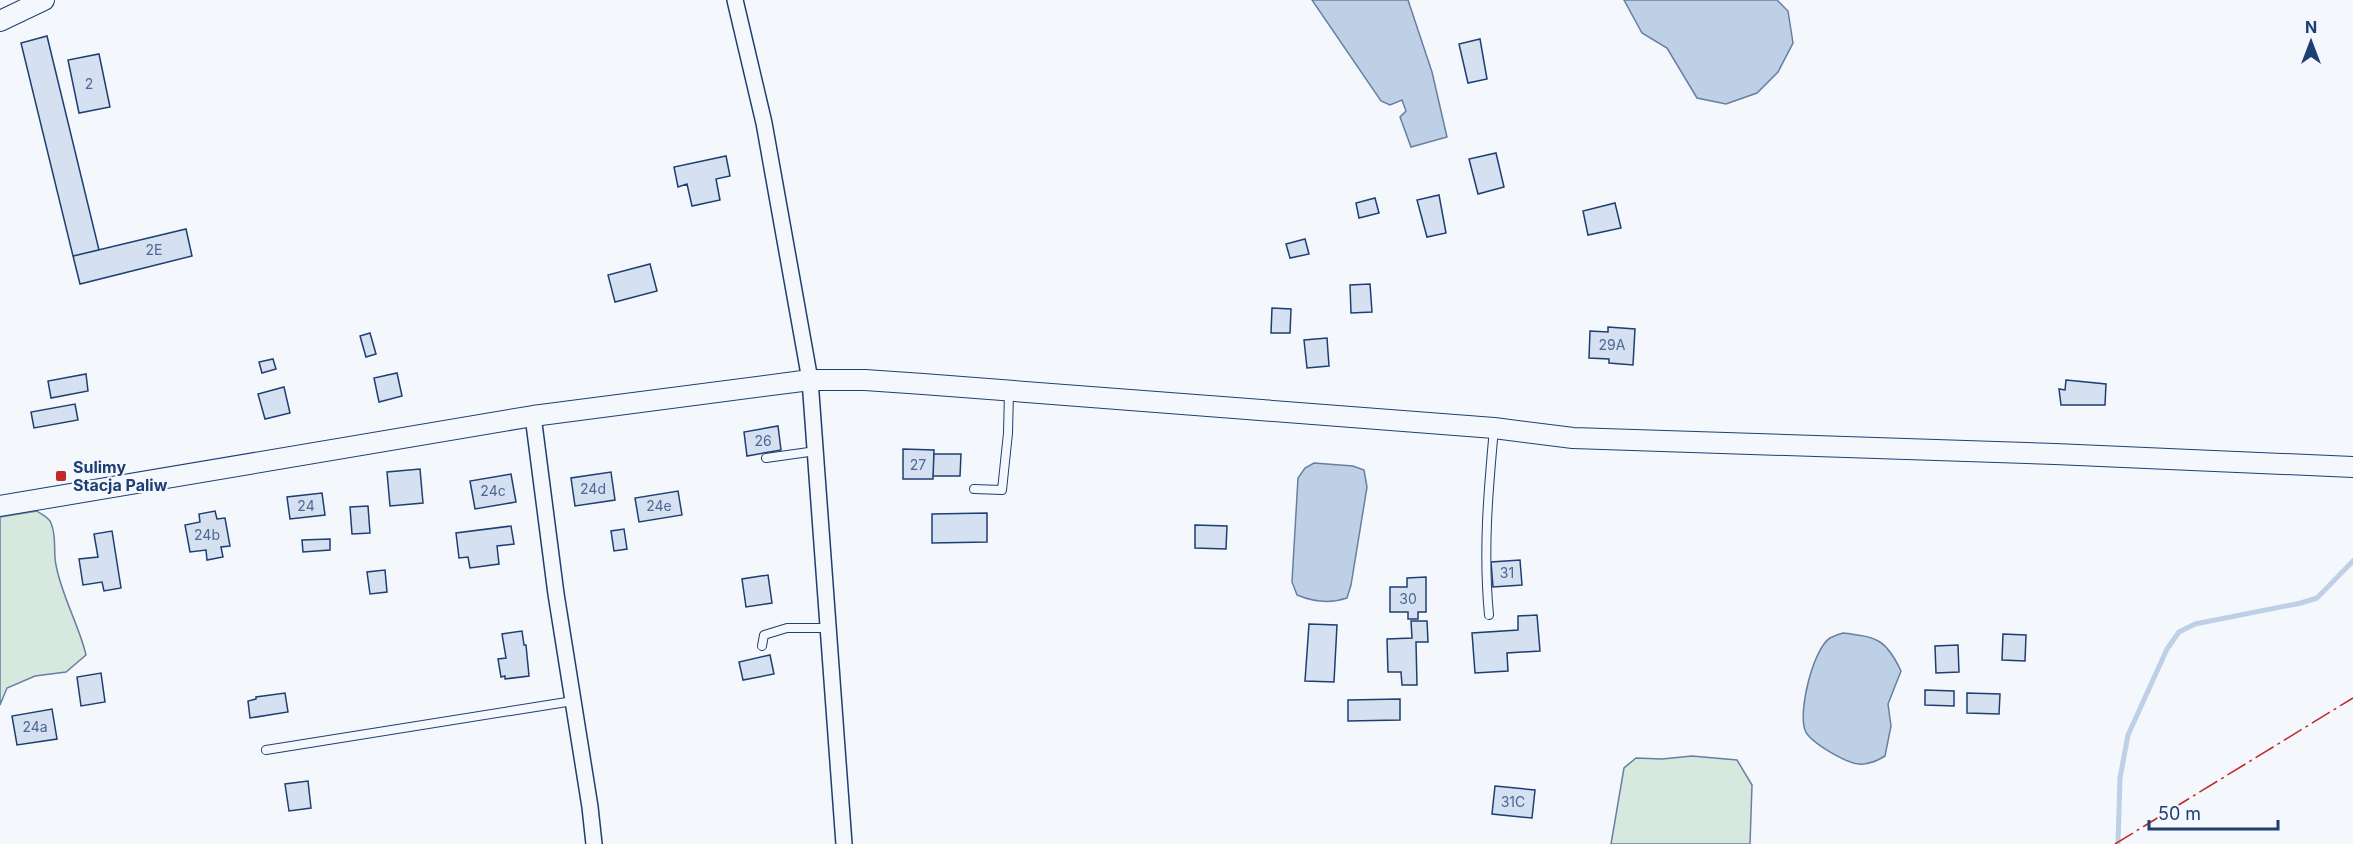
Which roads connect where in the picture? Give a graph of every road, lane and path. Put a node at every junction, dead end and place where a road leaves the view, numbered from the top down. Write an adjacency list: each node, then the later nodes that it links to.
1 (44, 0): 3 (street)
2 (735, 0): 4 (street)
3 (0, 21)
4 (810, 380): 5 (street); 6 (street); 8 (street)
5 (1009, 390): 7 (street); 11 (lane)
6 (533, 416): 12 (street); 16 (street)
7 (1494, 428): 10 (street); 13 (lane)
8 (816, 451): 9 (lane); 14 (street)
9 (766, 458)
10 (2353, 467)
11 (974, 489)
12 (0, 506)
13 (1489, 615)
14 (829, 628): 15 (lane); 19 (street)
15 (762, 646)
16 (573, 701): 17 (lane); 18 (street)
17 (266, 750)
18 (594, 844)
19 (844, 844)

